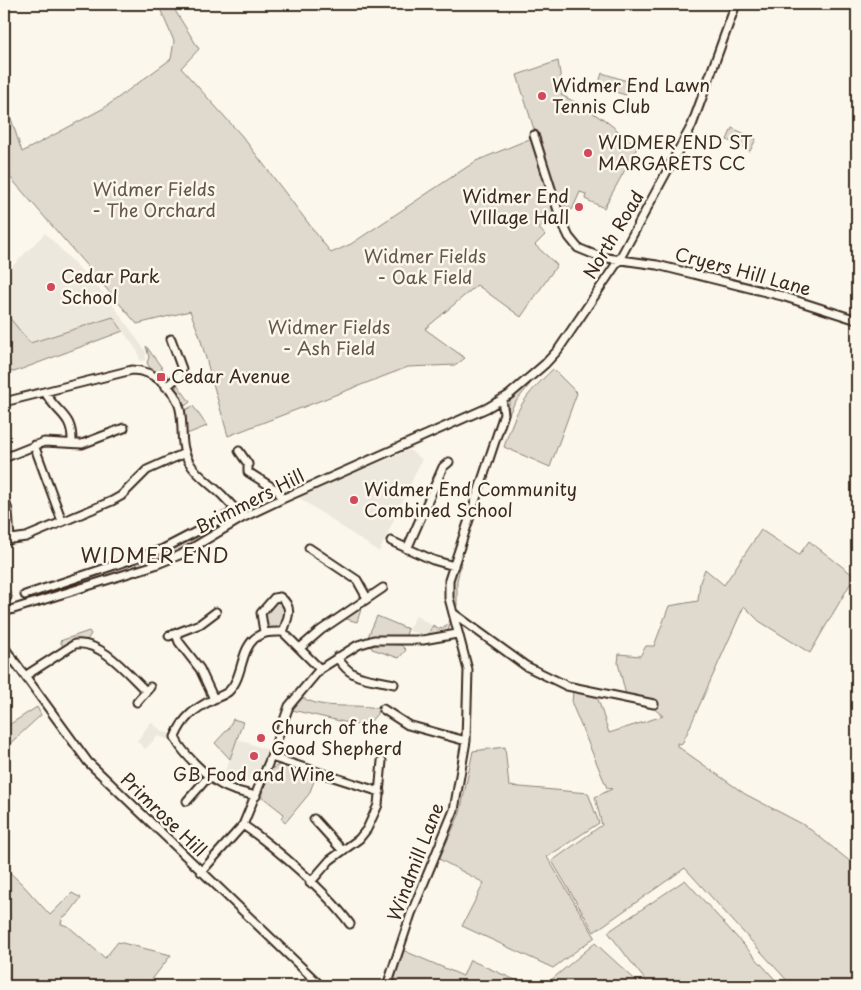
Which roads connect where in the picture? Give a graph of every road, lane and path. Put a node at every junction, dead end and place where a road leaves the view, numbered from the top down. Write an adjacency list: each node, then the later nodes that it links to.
1 (736, 4): 3 (street, North Road)
2 (534, 134): 3 (street, Cryers Hill Lane)
3 (619, 260): 4 (street, Cryers Hill Lane); 8 (street, North Road)
4 (857, 320)
5 (171, 339): 6 (street)
6 (166, 387): 7 (street); 14 (street)
7 (45, 392): 9 (street); 11 (street)
8 (502, 400): 18 (street, Brimmers Hill); 26 (street, Windmill Lane)
9 (4, 402)
10 (124, 428): 11 (street)
11 (72, 443): 12 (street)
12 (34, 445): 15 (street); 21 (street)
13 (239, 451): 18 (street)
14 (185, 453): 19 (street); 21 (street)
15 (4, 458)
16 (449, 462): 25 (street)
17 (4, 499): 22 (street)
18 (282, 499): 20 (street, Brimmers Hill)
19 (236, 511): 20 (street); 28 (street)
20 (242, 518): 30 (street, Brimmers Hill)
21 (62, 521): 22 (street)
22 (7, 540)
23 (391, 541): 25 (street)
24 (309, 548): 29 (street)
25 (408, 549): 26 (street)
26 (454, 566): 32 (street, Windmill Lane)
27 (384, 588): 29 (street)
28 (24, 595)
29 (367, 598): 37 (street)
30 (4, 612)
31 (216, 612): 44 (street)
32 (453, 613): 35 (street, Windmill Lane); 46 (street)
33 (264, 632): 34 (street); 34 (street); 44 (street)
34 (283, 632): 37 (street)
35 (457, 634): 38 (street); 48 (street, Windmill Lane)
36 (4, 647): 39 (street, Primrose Hill)
37 (300, 648): 41 (street)
38 (337, 656): 41 (street); 43 (street)
39 (13, 659): 40 (street); 42 (street, Primrose Hill)
40 (4, 666)
41 (320, 669): 49 (street)
42 (25, 676): 45 (street); 58 (street, Primrose Hill)
43 (394, 684)
44 (214, 699): 51 (street)
45 (137, 702)
46 (654, 704)
47 (383, 709): 48 (street)
48 (466, 741): 62 (street, Windmill Lane)
49 (271, 757): 52 (street); 53 (street)
50 (382, 761): 52 (street)
51 (210, 776): 53 (street); 54 (street)
52 (380, 792): 57 (street)
53 (256, 796): 56 (street)
54 (187, 801)
55 (314, 820): 57 (street)
56 (243, 825): 58 (street); 59 (street)
57 (342, 850): 59 (street)
58 (201, 872): 61 (street, Primrose Hill)
59 (310, 883): 60 (street)
60 (350, 924)
61 (321, 986)
62 (386, 986)

